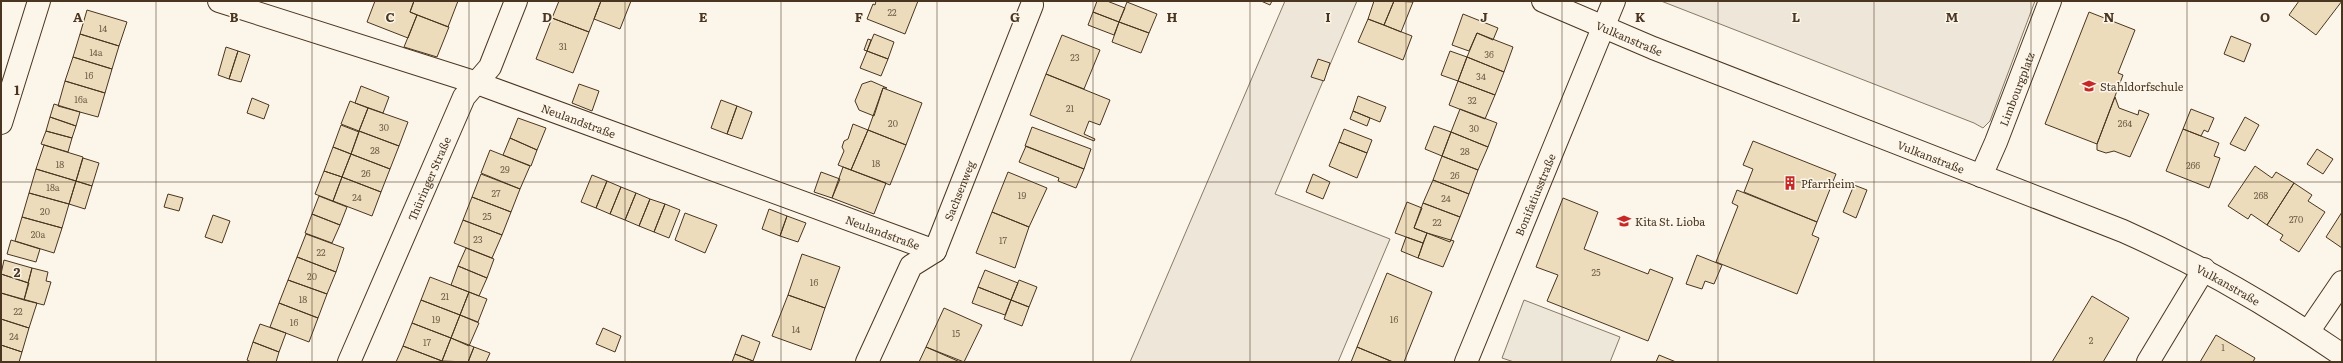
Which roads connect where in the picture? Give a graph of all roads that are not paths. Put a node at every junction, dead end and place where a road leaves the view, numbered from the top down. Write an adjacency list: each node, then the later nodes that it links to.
1 (39, 1): 10 (street)
2 (219, 1): 9 (street, Neulandstraße)
3 (516, 1): 9 (street, Thüringer Straße)
4 (1543, 1): 8 (street, Vulkanstraße)
5 (1614, 1): 8 (street, Bonifatiusstraße)
6 (2050, 1): 11 (street, Limbourgplatz)
7 (1032, 5): 12 (street, Sachsenweg)
8 (1602, 26): 11 (street, Vulkanstraße); 19 (street, Bonifatiusstraße)
9 (477, 83): 12 (street, Neulandstraße); 17 (street, Thüringer Straße)
10 (1, 122)
11 (1981, 176): 13 (street, Vulkanstraße)
12 (935, 251): 18 (street)
13 (2204, 269): 15 (street, Vulkanstraße); 20 (street)
14 (2342, 282): 15 (street)
15 (2308, 332): 16 (street, Vulkanstraße)
16 (2342, 355)
17 (348, 362)
18 (867, 362)
19 (1466, 362)
20 (2148, 362)

